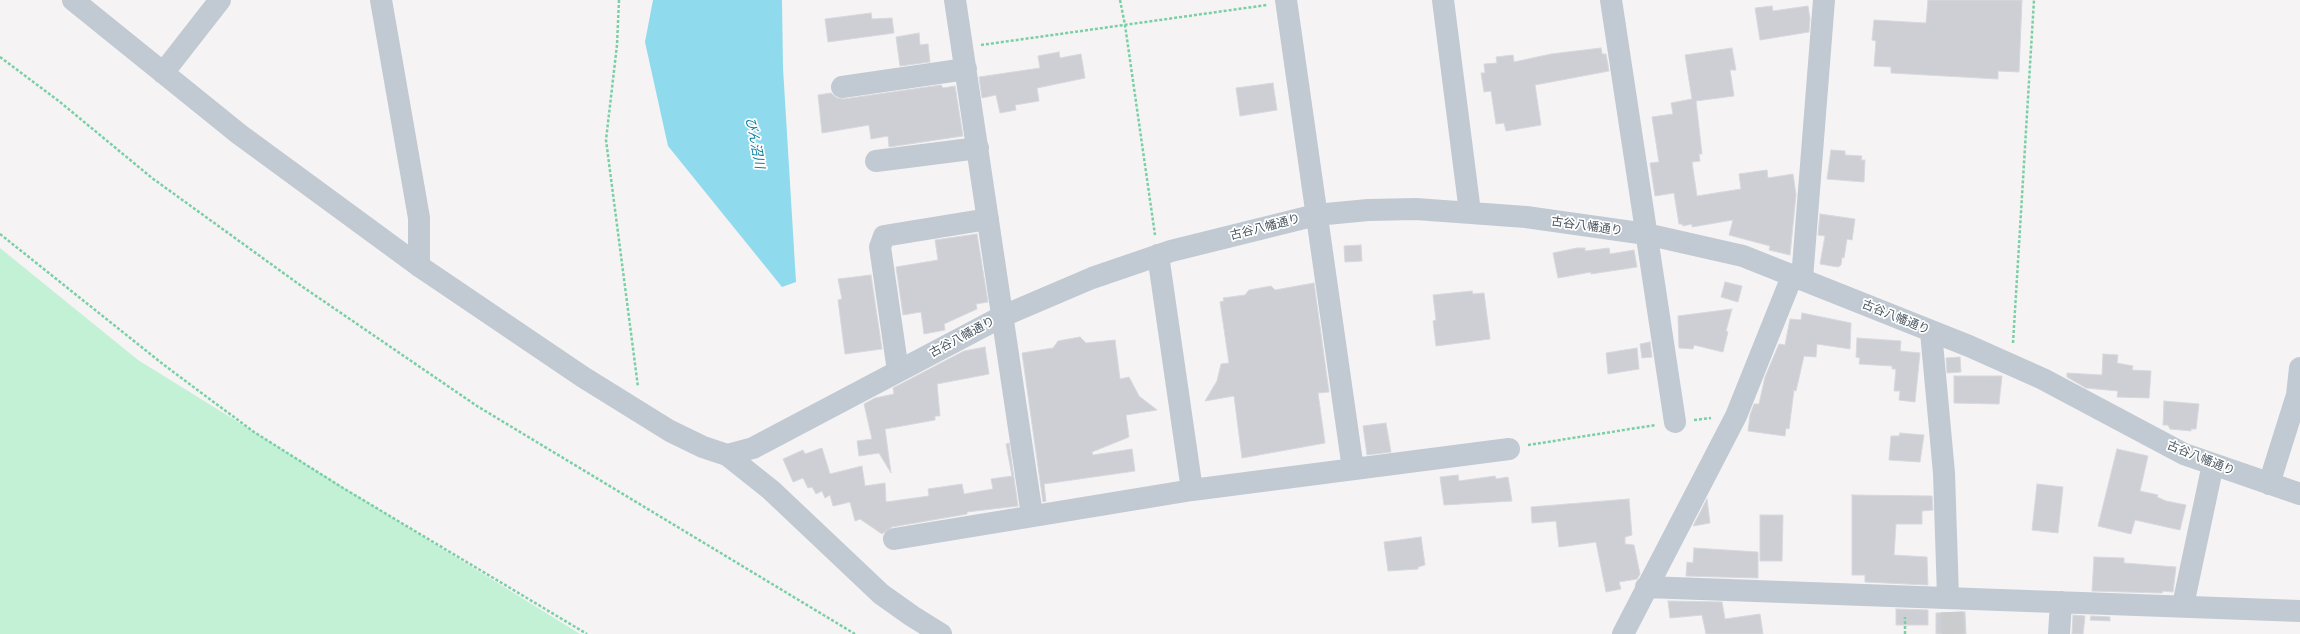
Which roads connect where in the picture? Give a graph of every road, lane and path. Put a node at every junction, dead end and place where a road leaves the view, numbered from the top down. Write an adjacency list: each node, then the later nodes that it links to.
1 (73, 0): 16 (street)
2 (220, 0): 16 (street)
3 (381, 0): 26 (street)
4 (619, 0): 33 (path)
5 (956, 0): 13 (street)
6 (1120, 0): 12 (path)
7 (1443, 0): 20 (street)
8 (1611, 0): 24 (street)
9 (1824, 0): 27 (street)
10 (2034, 0): 30 (path)
11 (1290, 1): 12 (path); 21 (street)
12 (1125, 25): 13 (path); 25 (path)
13 (963, 48): 15 (street)
14 (0, 57): 51 (path)
15 (966, 69): 17 (street); 18 (street)
16 (163, 73): 26 (street)
17 (842, 87)
18 (978, 148): 19 (street); 22 (street)
19 (876, 161)
20 (1470, 212): 21 (street, 古谷八幡通り); 24 (street, 古谷八幡通り)
21 (1316, 215): 25 (street, 古谷八幡通り); 39 (street)
22 (988, 219): 28 (street); 32 (street)
23 (0, 234): 50 (path)
24 (1646, 234): 27 (street, 古谷八幡通り); 35 (street)
25 (1158, 255): 28 (street, 古谷八幡通り); 41 (street)
26 (419, 266): 33 (street)
27 (1798, 277): 29 (street, 古谷八幡通り); 34 (street)
28 (1003, 316): 32 (street, 古谷八幡通り); 43 (street)
29 (1931, 332): 30 (street, 古谷八幡通り); 46 (street)
30 (2011, 365): 38 (street, 古谷八幡通り)
31 (2300, 368): 40 (street)
32 (898, 371): 37 (street, 古谷八幡通り)
33 (641, 413): 37 (street)
34 (1736, 416): 35 (path); 45 (street)
35 (1675, 422): 36 (path)
36 (1509, 448): 39 (street)
37 (727, 455): 52 (street)
38 (2213, 464): 40 (street, 古谷八幡通り); 48 (street)
39 (1353, 469): 41 (street)
40 (2268, 484): 42 (street, 古谷八幡通り)
41 (1192, 490): 43 (street)
42 (2300, 494)
43 (1032, 515): 44 (street)
44 (894, 539)
45 (1646, 587): 46 (street); 53 (street)
46 (1951, 602): 47 (street)
47 (2061, 602): 48 (street); 54 (street)
48 (2183, 605): 49 (street)
49 (2300, 611)
50 (587, 634)
51 (856, 634)
52 (941, 634)
53 (1623, 634)
54 (2059, 634)

